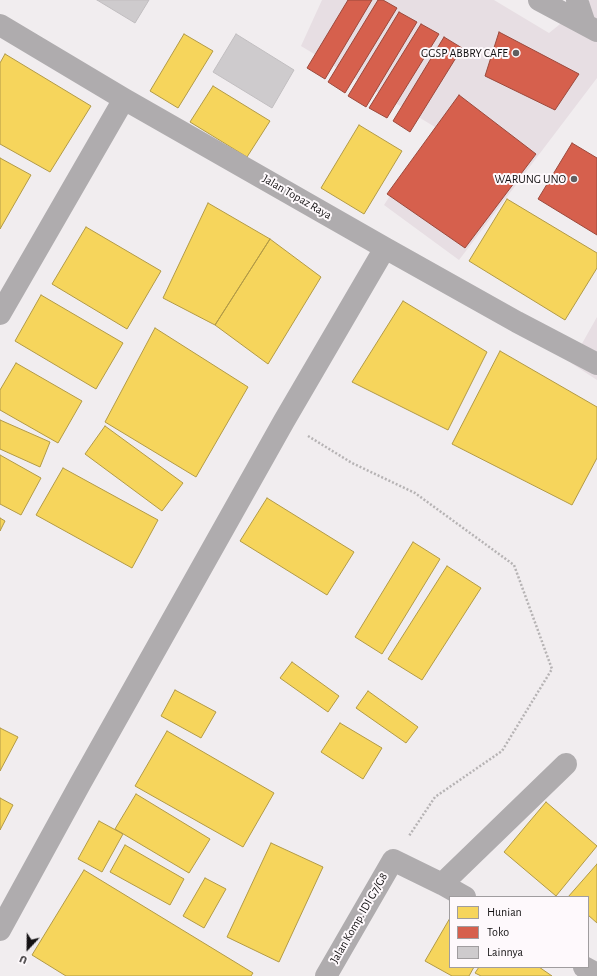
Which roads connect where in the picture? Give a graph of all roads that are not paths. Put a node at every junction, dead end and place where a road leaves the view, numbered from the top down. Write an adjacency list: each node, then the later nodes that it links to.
1 (539, 0): 4 (street)
2 (578, 0): 4 (street)
3 (0, 25): 5 (street, Jalan Topaz Raya)
4 (591, 28)
5 (124, 99): 6 (street, Jalan Topaz Raya); 7 (street)
6 (385, 248): 9 (street, Jalan Topaz Raya); 13 (street)
7 (7, 287): 8 (street)
8 (0, 314)
9 (597, 364)
10 (566, 764): 11 (street)
11 (442, 884): 12 (street); 16 (street, Jalan Komp. IDI G7/G8)
12 (463, 896)
13 (0, 930)
14 (586, 968): 15 (street)
15 (597, 974)
16 (326, 976)

